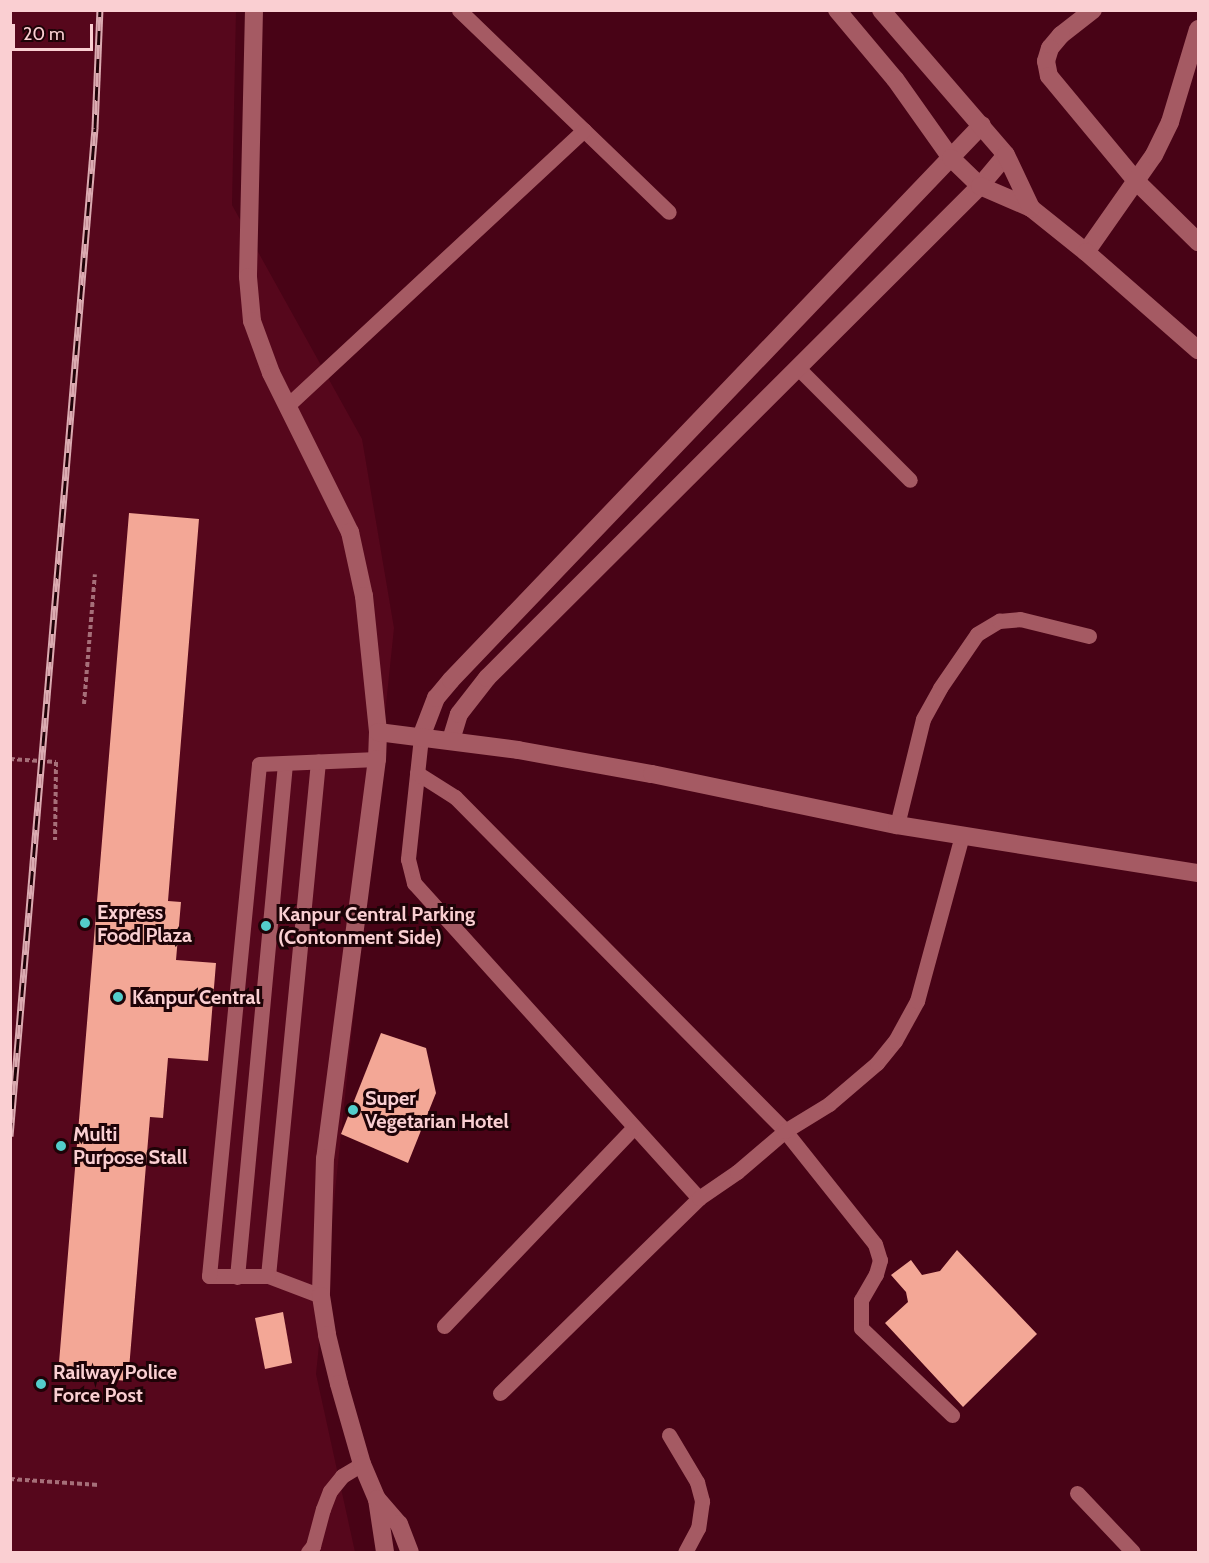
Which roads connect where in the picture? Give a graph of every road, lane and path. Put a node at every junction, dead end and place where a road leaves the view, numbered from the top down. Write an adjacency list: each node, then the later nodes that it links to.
1 (254, 10): 19 (street)
2 (459, 10): 8 (lane)
3 (837, 10): 10 (street)
4 (881, 10): 7 (street)
5 (1093, 10): 11 (street)
6 (1198, 29): 11 (street)
7 (982, 125): 9 (street); 10 (street)
8 (584, 130): 14 (lane); 19 (lane)
9 (1006, 155): 12 (street); 13 (street)
10 (951, 158): 12 (street); 25 (street)
11 (1137, 183): 15 (street); 16 (street)
12 (980, 186): 13 (street); 18 (street)
13 (1031, 208): 16 (street)
14 (669, 212)
15 (1198, 242)
16 (1086, 252): 17 (street)
17 (1198, 350)
18 (798, 368): 20 (lane); 26 (street)
19 (288, 405): 24 (street)
20 (910, 480)
21 (95, 574): 23 (path)
22 (1089, 636): 32 (lane)
23 (84, 704)
24 (378, 732): 25 (street); 28 (street)
25 (421, 737): 26 (street); 31 (lane)
26 (451, 740): 32 (street)
27 (10, 759): 34 (path)
28 (377, 759): 29 (lane); 41 (street)
29 (318, 762): 30 (lane); 39 (lane)
30 (285, 763): 40 (lane); 40 (lane)
31 (417, 773): 36 (lane); 37 (lane)
32 (897, 825): 33 (street)
33 (962, 835): 35 (street); 37 (lane)
34 (55, 840)
35 (1198, 873)
36 (634, 1127): 38 (lane); 42 (lane)
37 (785, 1131): 38 (lane); 44 (lane)
38 (699, 1198): 43 (lane)
39 (268, 1276): 40 (lane); 41 (lane)
40 (237, 1277)
41 (321, 1296): 46 (street)
42 (444, 1326)
43 (500, 1393)
44 (952, 1415)
45 (669, 1435): 54 (lane)
46 (362, 1464): 50 (street); 51 (lane)
47 (10, 1479): 48 (path)
48 (99, 1485)
49 (1077, 1493): 55 (lane)
50 (377, 1499): 52 (street); 53 (street)
51 (308, 1552)
52 (385, 1552)
53 (410, 1552)
54 (685, 1552)
55 (1133, 1552)

